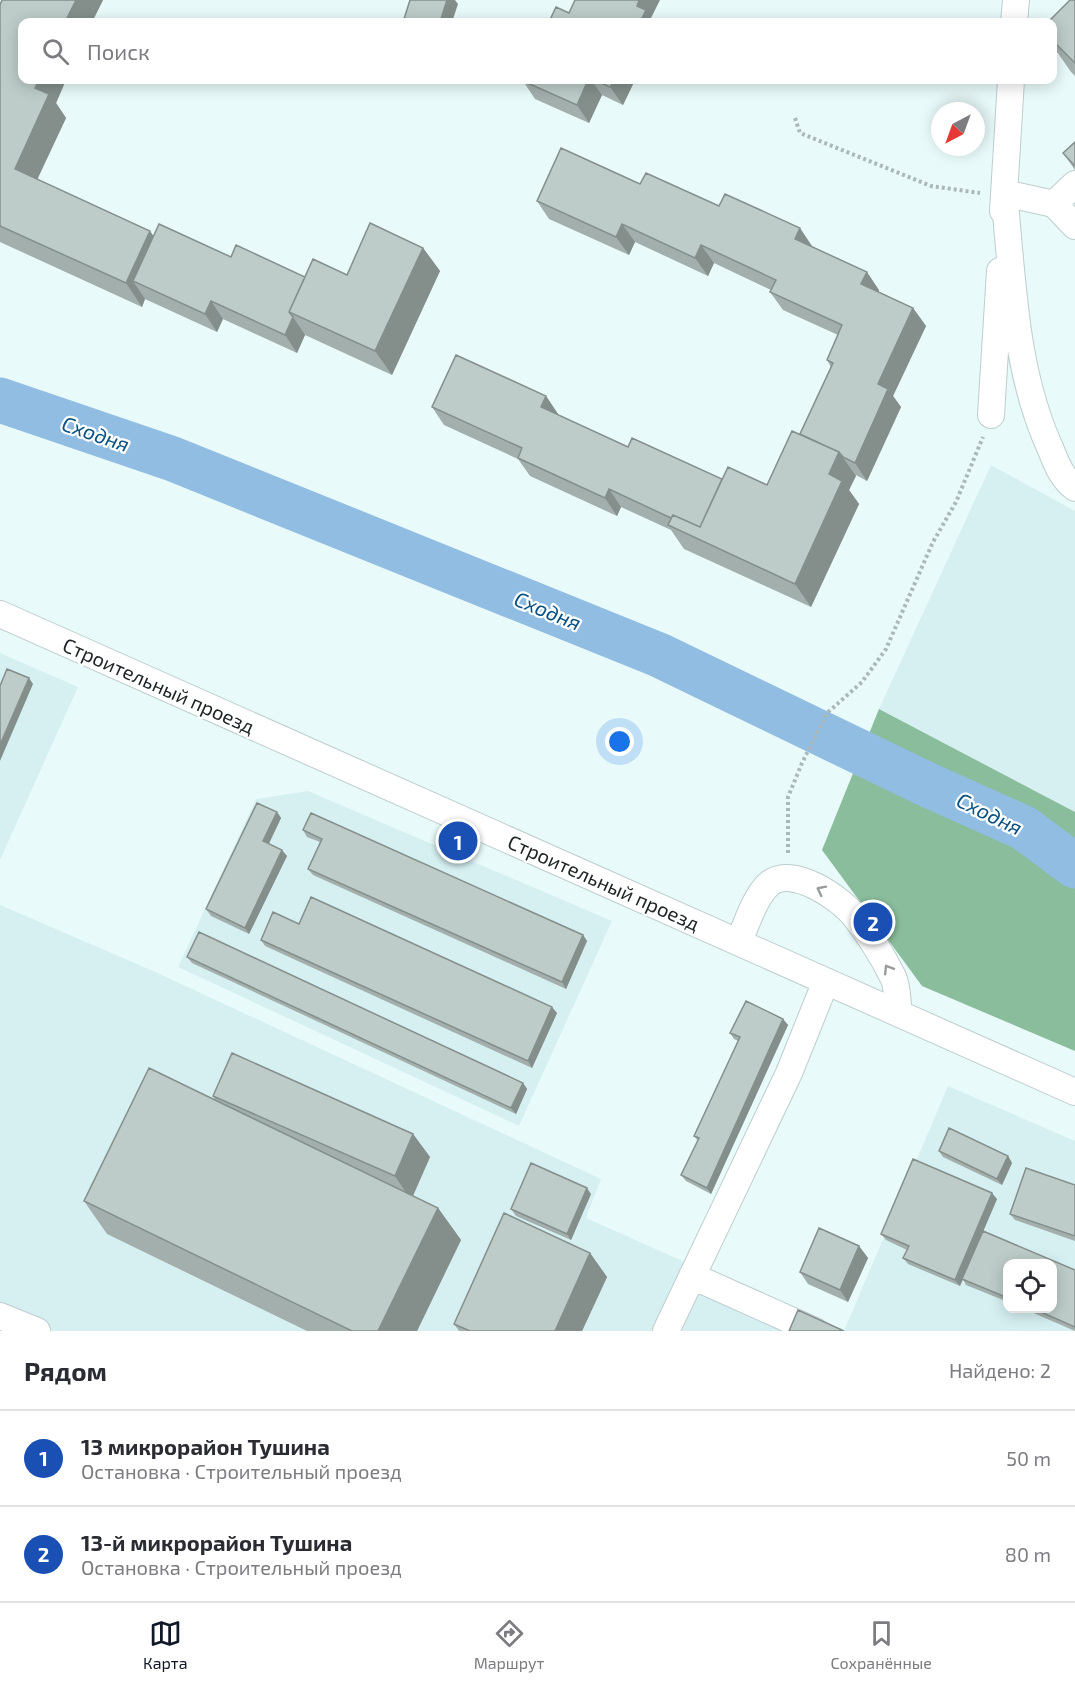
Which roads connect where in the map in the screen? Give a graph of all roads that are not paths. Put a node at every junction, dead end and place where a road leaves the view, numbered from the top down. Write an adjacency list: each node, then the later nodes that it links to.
1 (1016, 0): 2 (street)
2 (1014, 18)
3 (1011, 84): 5 (street)
4 (1075, 184): 6 (street)
5 (1004, 193): 6 (street); 8 (street); 9 (street)
6 (1054, 204): 7 (street)
7 (1075, 226)
8 (991, 415)
9 (1075, 488)
10 (0, 614): 11 (street, Строительный проезд)
11 (739, 942): 12 (street, Строительный проезд); 13 (street, one-way to 11)
12 (826, 981): 13 (street, Строительный проезд); 15 (street)
13 (899, 1013): 14 (street, Строительный проезд)
14 (1075, 1092)
15 (692, 1276): 18 (street); 19 (street)
16 (0, 1316): 17 (street)
17 (37, 1331)
18 (666, 1331)
19 (815, 1331)

